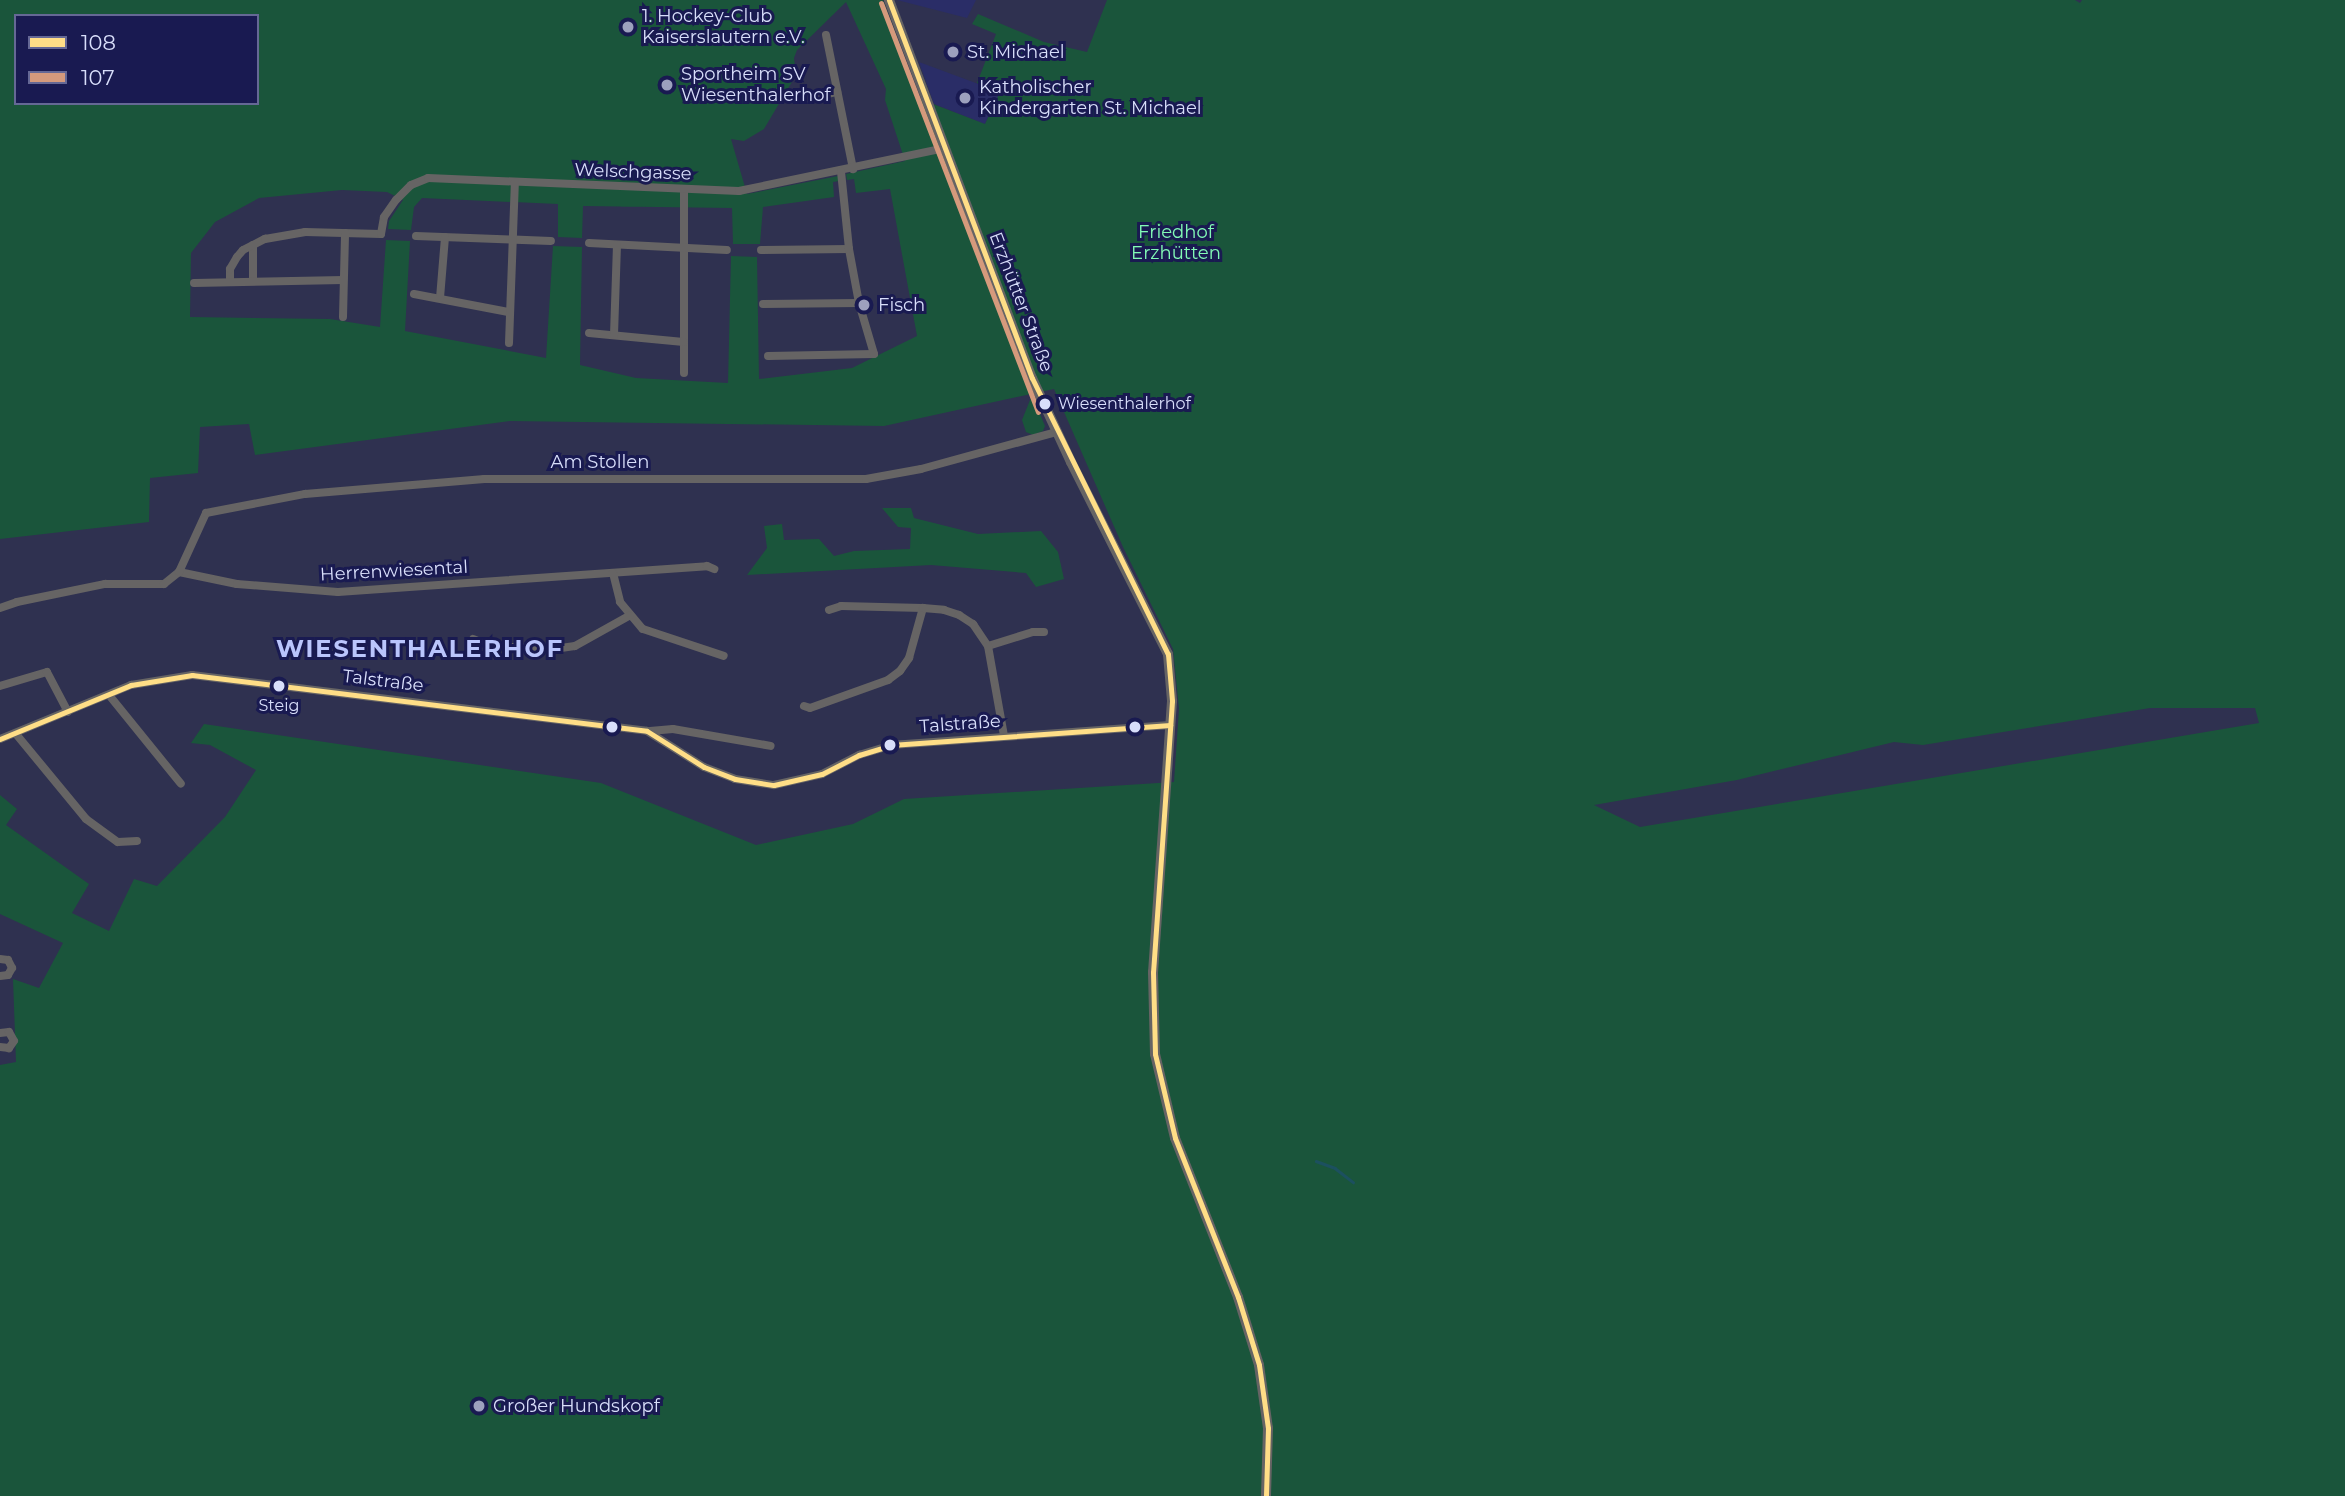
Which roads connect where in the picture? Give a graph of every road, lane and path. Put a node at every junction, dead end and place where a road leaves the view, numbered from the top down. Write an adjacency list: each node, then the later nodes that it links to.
1 (889, 0): 5 (street, Erzhütter Straße)
2 (826, 36): 3 (street)
3 (837, 92): 4 (street); 6 (street)
4 (804, 99)
5 (945, 148): 6 (street, Welschgasse); 38 (street, Erzhütter Straße)
6 (853, 169): 7 (street, Welschgasse)
7 (841, 171): 9 (street, Welschgasse); 19 (street)
8 (515, 182): 9 (street, Welschgasse); 10 (street, Welschgasse); 13 (street)
9 (684, 190): 18 (street)
10 (345, 233): 16 (street, Welschgasse); 24 (street)
11 (416, 236): 12 (street)
12 (445, 237): 13 (street); 27 (street)
13 (511, 240): 14 (street); 30 (street)
14 (551, 242)
15 (589, 243): 17 (street)
16 (253, 245): 22 (street, Welschgasse); 23 (street)
17 (617, 245): 18 (street); 33 (street)
18 (684, 249): 20 (street); 34 (street)
19 (849, 249): 21 (street); 28 (street)
20 (727, 250)
21 (761, 250)
22 (230, 280): 23 (street); 25 (street)
23 (253, 280): 24 (street)
24 (343, 280): 31 (street)
25 (194, 283)
26 (414, 294): 27 (street)
27 (440, 298): 30 (street)
28 (859, 303): 29 (street); 36 (street)
29 (763, 304)
30 (509, 312): 35 (street)
31 (343, 317)
32 (589, 333): 33 (street)
33 (614, 335): 34 (street)
34 (684, 342): 37 (street)
35 (509, 343)
36 (768, 356)
37 (684, 373)
38 (1056, 432): 40 (street, Am Stollen); 54 (street, Erzhütter Straße)
39 (714, 569): 41 (street, Herrenwiesental)
40 (179, 572): 41 (street, Herrenwiesental); 42 (street)
41 (613, 573): 45 (street)
42 (0, 608)
43 (923, 608): 44 (street); 48 (street); 52 (street)
44 (828, 610)
45 (629, 617): 47 (street); 49 (street)
46 (1044, 632): 48 (street)
47 (473, 639)
48 (988, 646): 57 (street)
49 (724, 656)
50 (0, 686): 53 (street)
51 (109, 695): 53 (street, Talstraße); 55 (street, Talstraße); 60 (street)
52 (804, 706)
53 (68, 712): 56 (street, Talstraße)
54 (1170, 725): 57 (street, Talstraße); 66 (street, Erzhütter Straße)
55 (647, 731): 57 (street, Talstraße); 59 (street, Talstraße)
56 (16, 734): 58 (street, Talstraße); 61 (street)
57 (1004, 736)
58 (0, 739)
59 (771, 746)
60 (181, 784)
61 (137, 841)
62 (0, 959): 63 (street)
63 (0, 976)
64 (0, 1033): 65 (street)
65 (0, 1047)
66 (1266, 1496)

